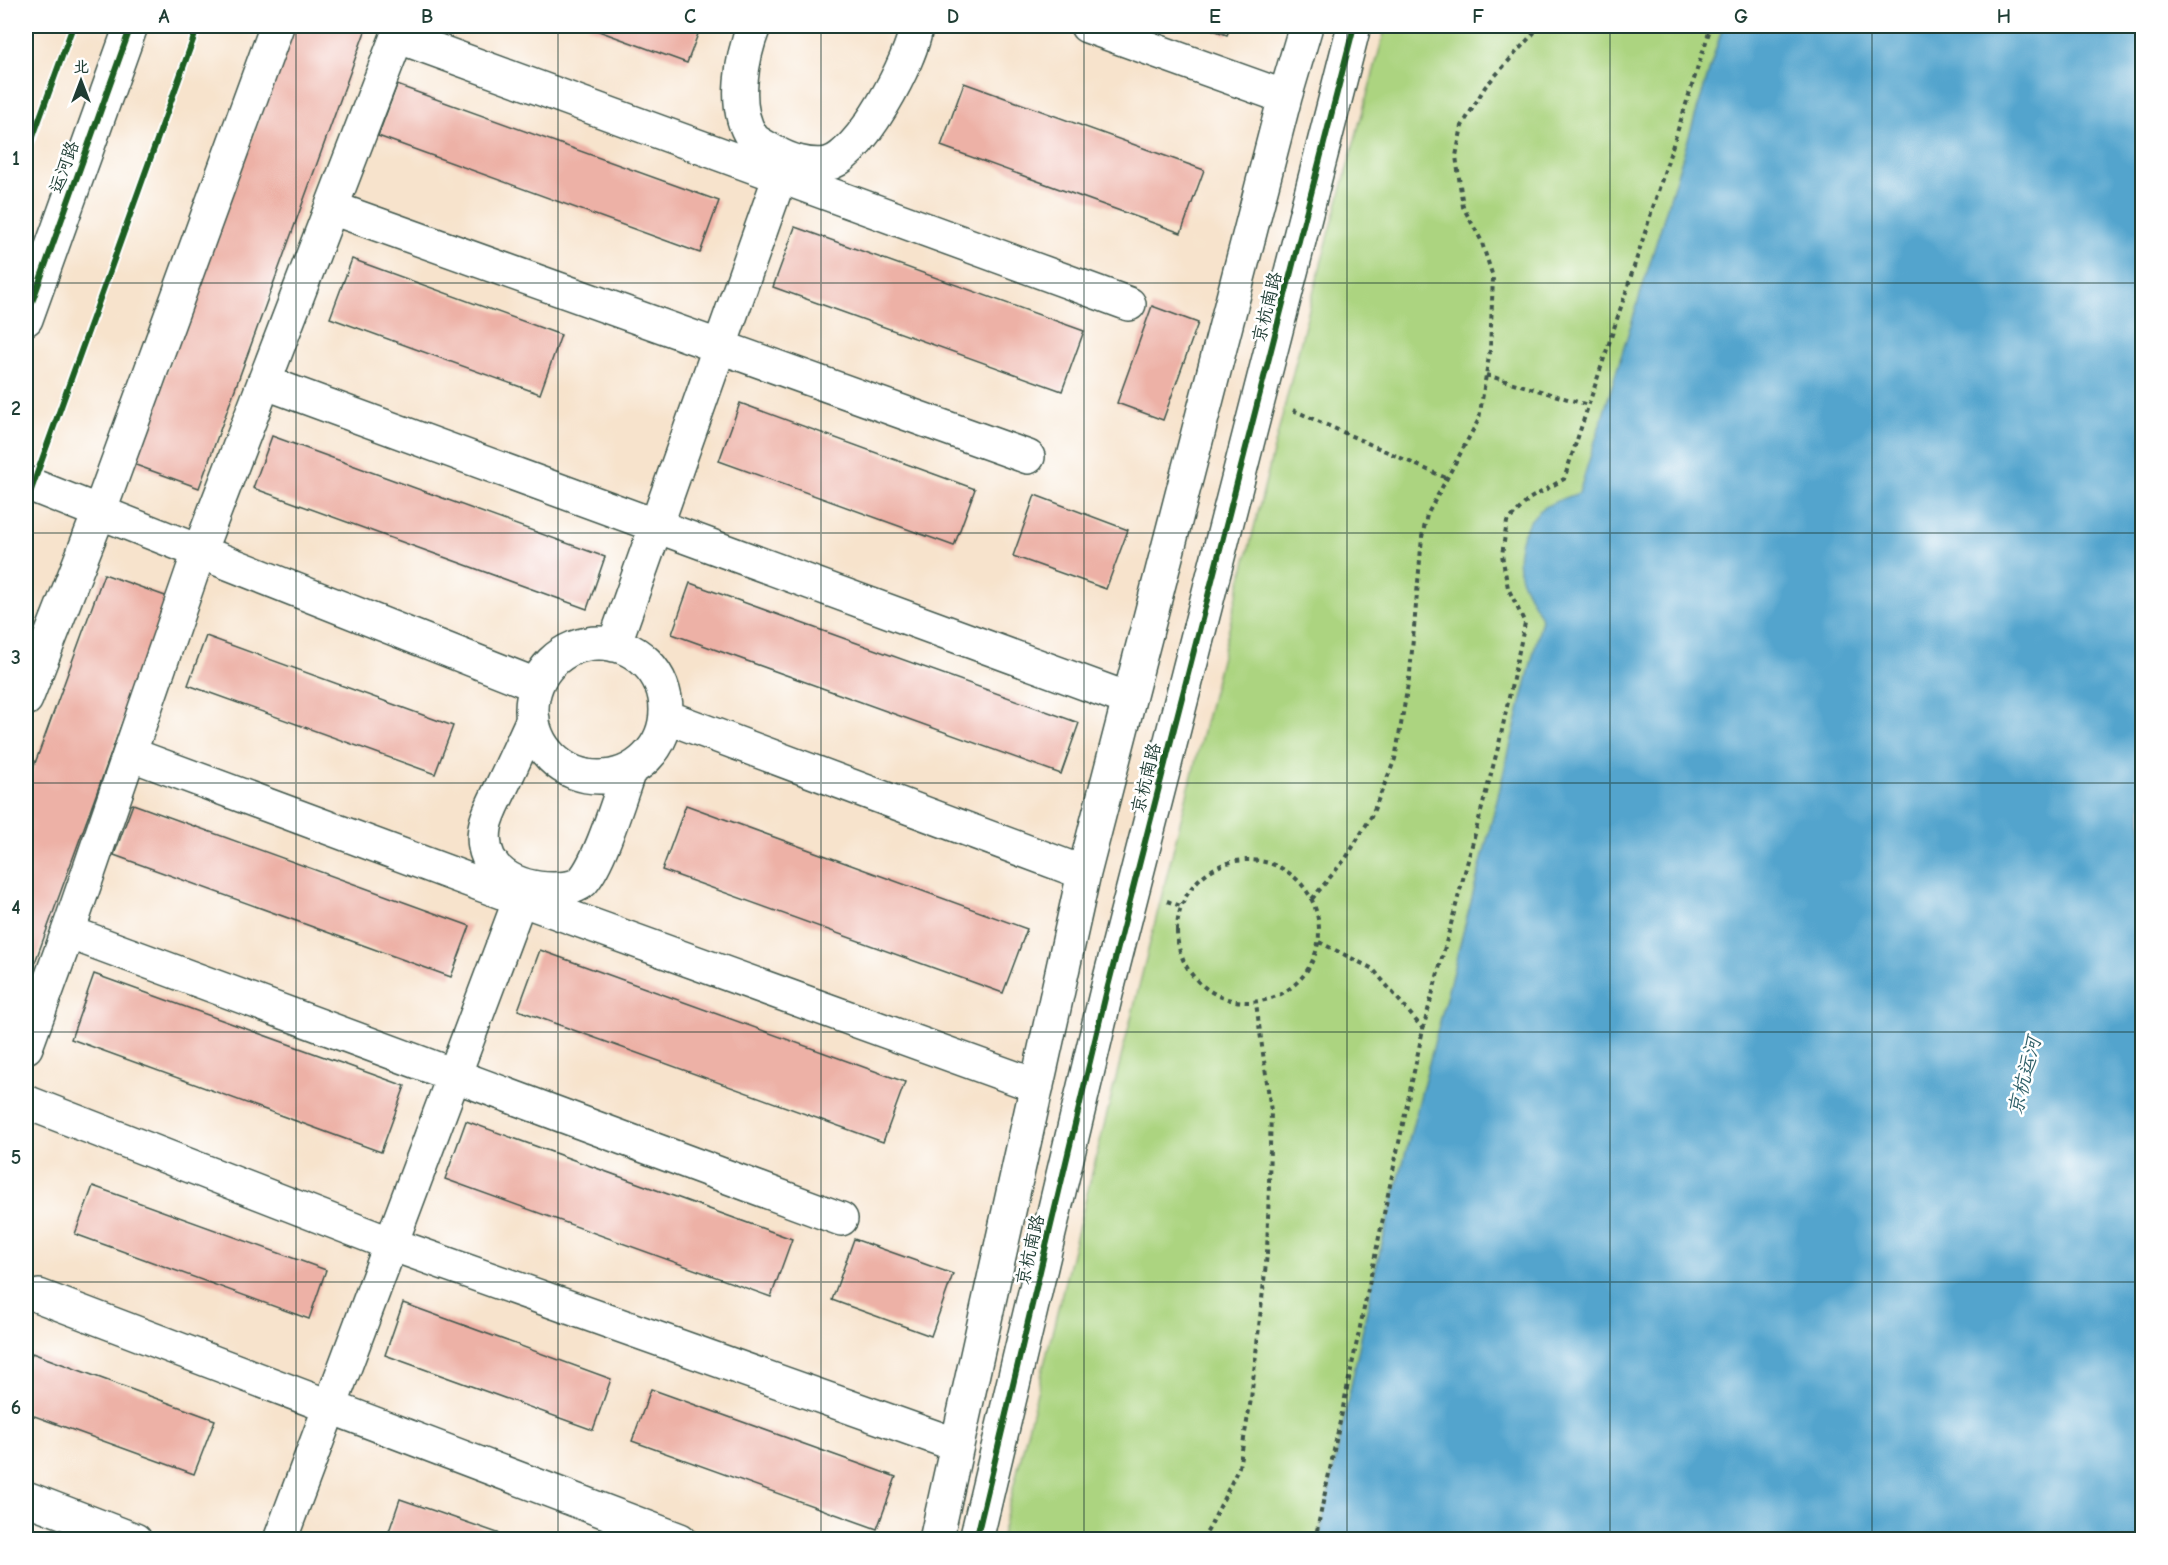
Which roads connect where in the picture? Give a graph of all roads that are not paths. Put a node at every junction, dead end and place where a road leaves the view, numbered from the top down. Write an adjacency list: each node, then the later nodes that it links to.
1 (131, 26): 12 (street, 运河路)
2 (277, 26): 19 (street)
3 (754, 26): 10 (street)
4 (916, 26): 10 (street)
5 (1087, 26): 9 (street)
6 (1305, 26): 9 (street)
7 (1354, 26): 47 (street, 京杭南路)
8 (399, 31): 10 (street); 11 (street)
9 (1285, 97): 25 (street)
10 (783, 167): 13 (street); 15 (street)
11 (332, 208): 15 (street); 16 (street)
12 (33, 275): 14 (street, 运河路)
13 (1129, 304)
14 (26, 319)
15 (719, 347): 17 (street); 20 (street)
16 (264, 382): 20 (street); 21 (street)
17 (1028, 457)
18 (26, 483): 19 (street)
19 (99, 513): 21 (street); 24 (street)
20 (656, 526): 22 (street); 25 (street)
21 (199, 552): 23 (street); 28 (street)
22 (614, 645): 23 (street); 26 (street)
23 (536, 685): 27 (street)
24 (26, 699)
25 (1128, 699): 30 (street)
26 (666, 717): 29 (street); 30 (street)
27 (533, 719): 29 (street); 31 (street)
28 (130, 754): 31 (street); 32 (street)
29 (629, 771): 31 (street)
30 (1084, 873): 35 (street)
31 (523, 893): 34 (street); 35 (street)
32 (68, 932): 33 (street); 34 (street)
33 (26, 1047)
34 (454, 1075): 37 (street); 38 (street)
35 (1037, 1086): 41 (street)
36 (26, 1102): 38 (street)
37 (841, 1219)
38 (390, 1244): 40 (street); 41 (street)
39 (39, 1296): 40 (street)
40 (330, 1407): 44 (street); 45 (street)
41 (957, 1445): 46 (street)
42 (26, 1498): 43 (street)
43 (135, 1539)
44 (280, 1539)
45 (680, 1539)
46 (936, 1539)
47 (976, 1539)

